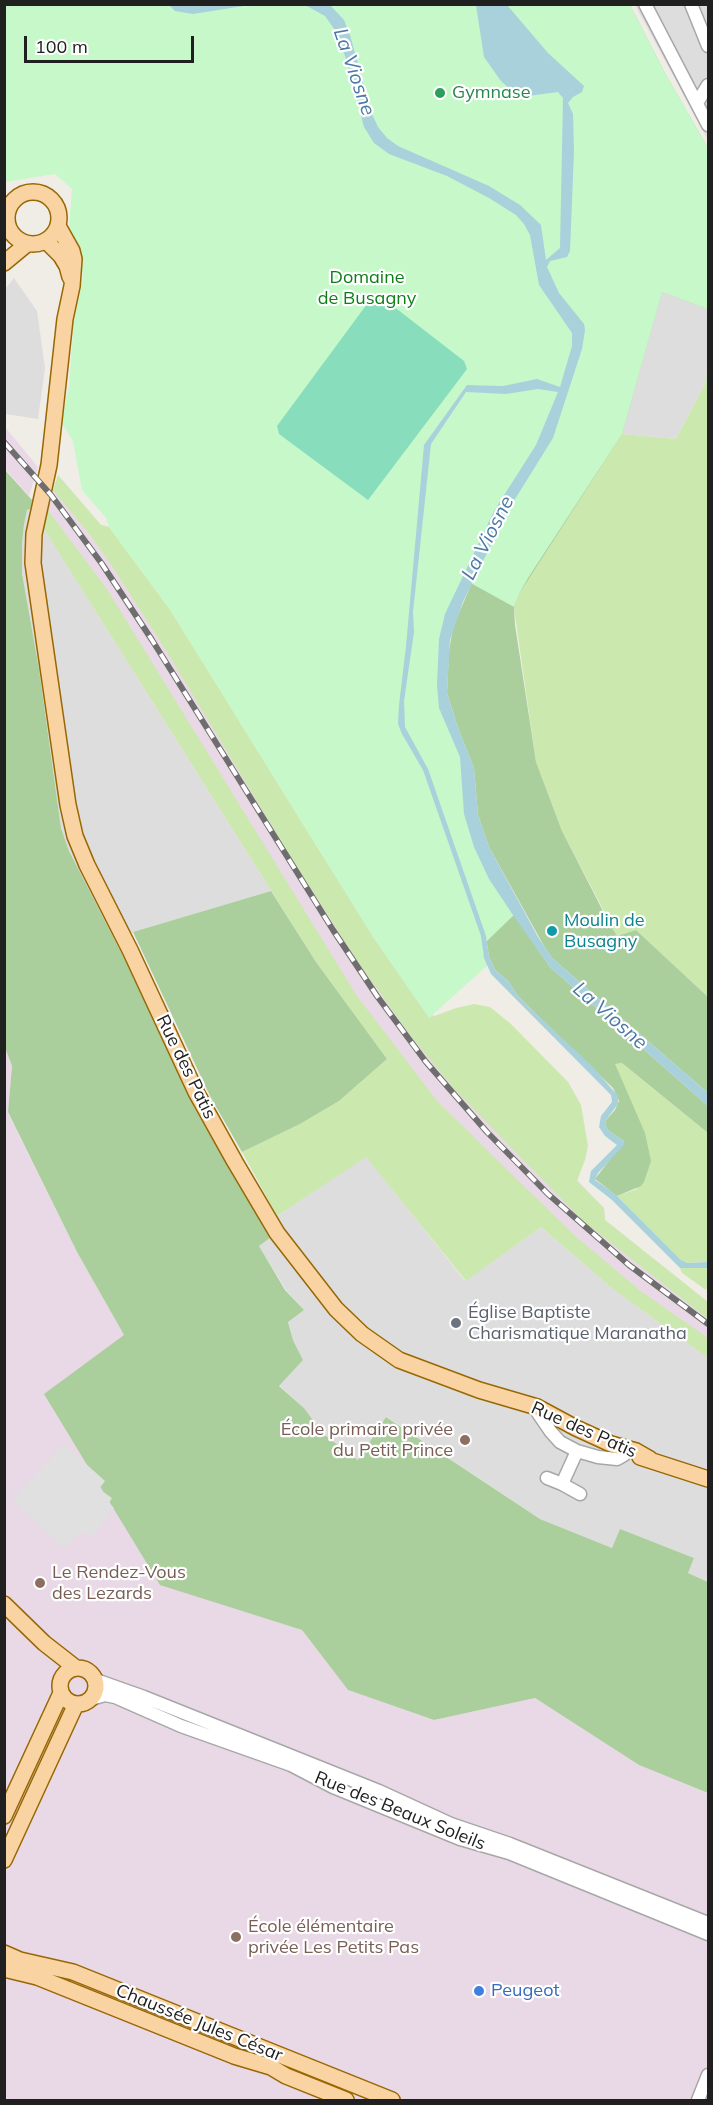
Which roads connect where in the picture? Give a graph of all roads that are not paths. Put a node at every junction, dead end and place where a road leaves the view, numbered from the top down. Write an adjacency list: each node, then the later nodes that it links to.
1 (645, 4): 5 (street)
2 (691, 4): 3 (street)
3 (708, 46)
4 (708, 85): 5 (street)
5 (697, 103): 6 (street)
6 (708, 125)
7 (10, 198): 8 (main road); 9 (main road)
8 (58, 226): 10 (main road); 13 (main road, Rue des Patis)
9 (7, 228): 11 (main road)
10 (46, 241): 11 (main road); 13 (main road)
11 (27, 244): 12 (main road)
12 (4, 263)
13 (72, 286): 14 (main road, Rue des Patis)
14 (518, 1402): 15 (main road, Rue des Patis); 18 (main road, Rue des Patis)
15 (538, 1413): 16 (street); 17 (main road, Rue des Patis)
16 (577, 1451): 17 (street); 21 (street)
17 (624, 1455): 18 (main road, Rue des Patis)
18 (650, 1459): 20 (main road, Rue des Patis)
19 (547, 1478): 21 (street)
20 (708, 1479)
21 (562, 1484): 22 (street)
22 (580, 1494)
23 (4, 1604): 24 (main road)
24 (45, 1643): 25 (main road); 27 (main road)
25 (76, 1668): 26 (main road); 27 (main road)
26 (96, 1680): 28 (main road); 32 (street, Rue des Beaux Soleils)
27 (61, 1687): 29 (main road); 30 (main road)
28 (92, 1699): 29 (main road); 33 (street, Rue des Beaux Soleils)
29 (76, 1704): 31 (main road)
30 (4, 1816)
31 (4, 1860)
32 (708, 1923)
33 (708, 1934)
34 (4, 1953): 38 (main road, Chaussée Jules César)
35 (4, 1969): 37 (main road, Chaussée Jules César)
36 (708, 2075): 39 (street)
37 (346, 2100)
38 (392, 2100)
39 (698, 2100)

